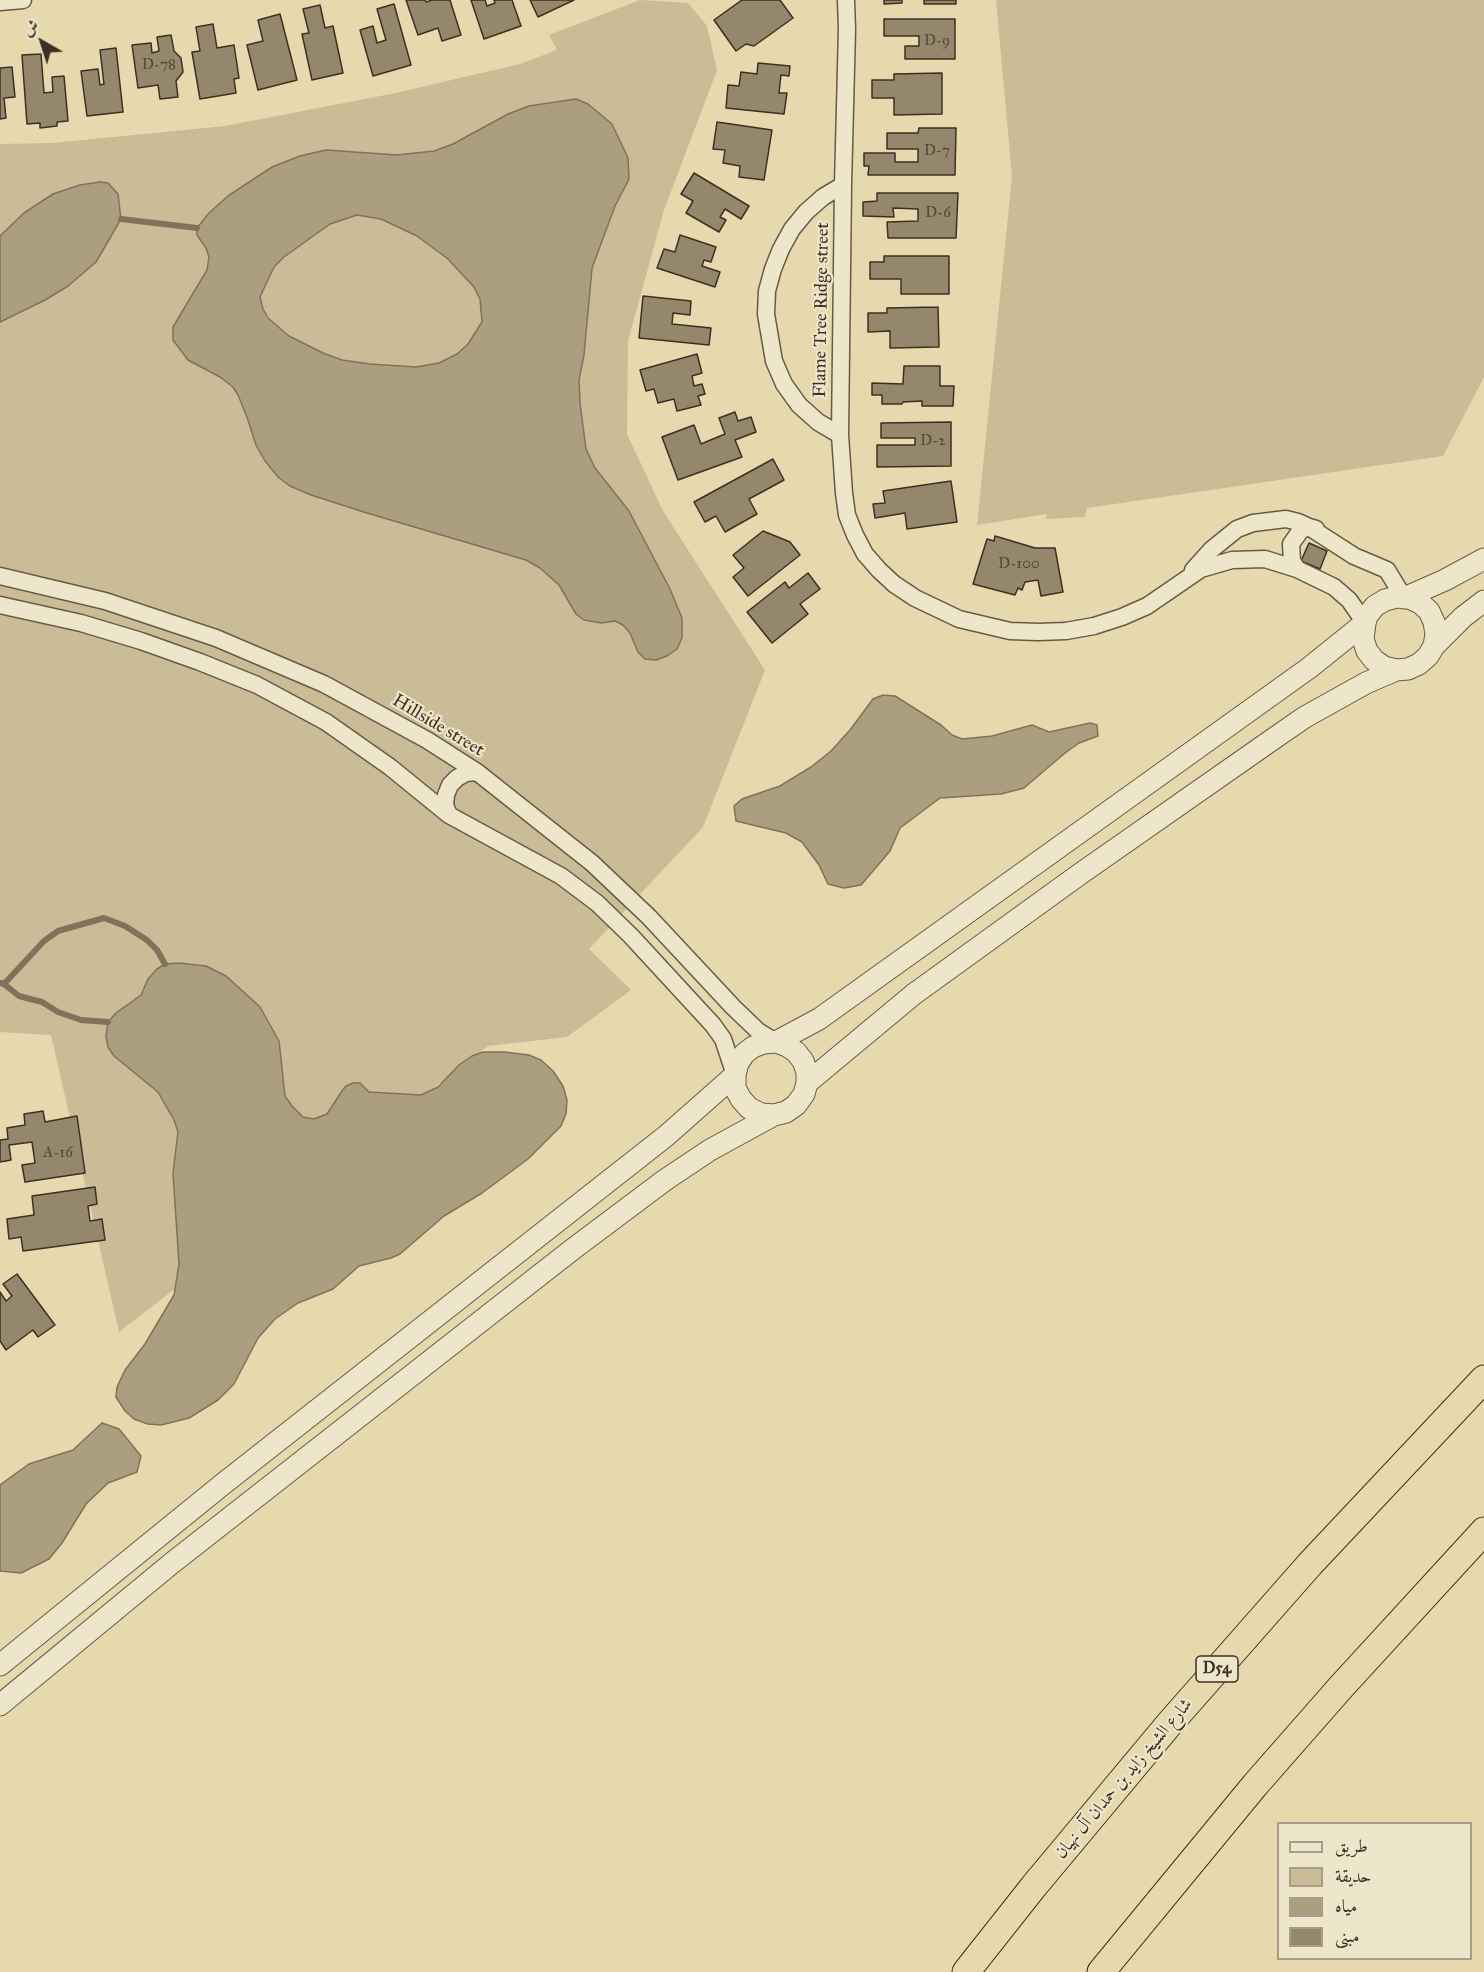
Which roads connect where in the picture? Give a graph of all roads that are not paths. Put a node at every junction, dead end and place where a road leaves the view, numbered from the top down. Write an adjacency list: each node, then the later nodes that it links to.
1 (23, 0): 3 (street)
2 (846, 0): 4 (street, Flame Tree Ridge street)
3 (0, 2)
4 (843, 185): 5 (street, Flame Tree Ridge street); 5 (street, Flame Tree Ridge street)
5 (840, 435): 10 (street, Flame Tree Ridge street)
6 (1309, 527): 8 (street); 10 (street, Flame Tree Ridge street); 11 (street, Flame Tree Ridge street)
7 (1484, 559): 11 (street)
8 (1297, 569): 10 (street, Flame Tree Ridge street); 14 (street, Flame Tree Ridge street)
9 (0, 576): 17 (street, Hillside street)
10 (1187, 578)
11 (1404, 598): 14 (street); 15 (street)
12 (1484, 601): 15 (street)
13 (0, 605): 18 (street)
14 (1365, 623): 16 (street); 19 (street)
15 (1434, 646): 16 (street)
16 (1396, 670): 21 (street)
17 (477, 772): 18 (street); 19 (street, Hillside street)
18 (449, 815): 20 (street)
19 (776, 1042): 20 (street); 21 (street)
20 (735, 1075): 22 (street); 25 (street)
21 (807, 1083): 22 (street)
22 (774, 1115): 26 (street)
23 (1484, 1379): 27 (highway, شارع الشيخ زايد بن حمدان آل نهيان / D54)
24 (1484, 1531): 28 (highway)
25 (0, 1665)
26 (0, 1705)
27 (966, 1972)
28 (1101, 1972)

